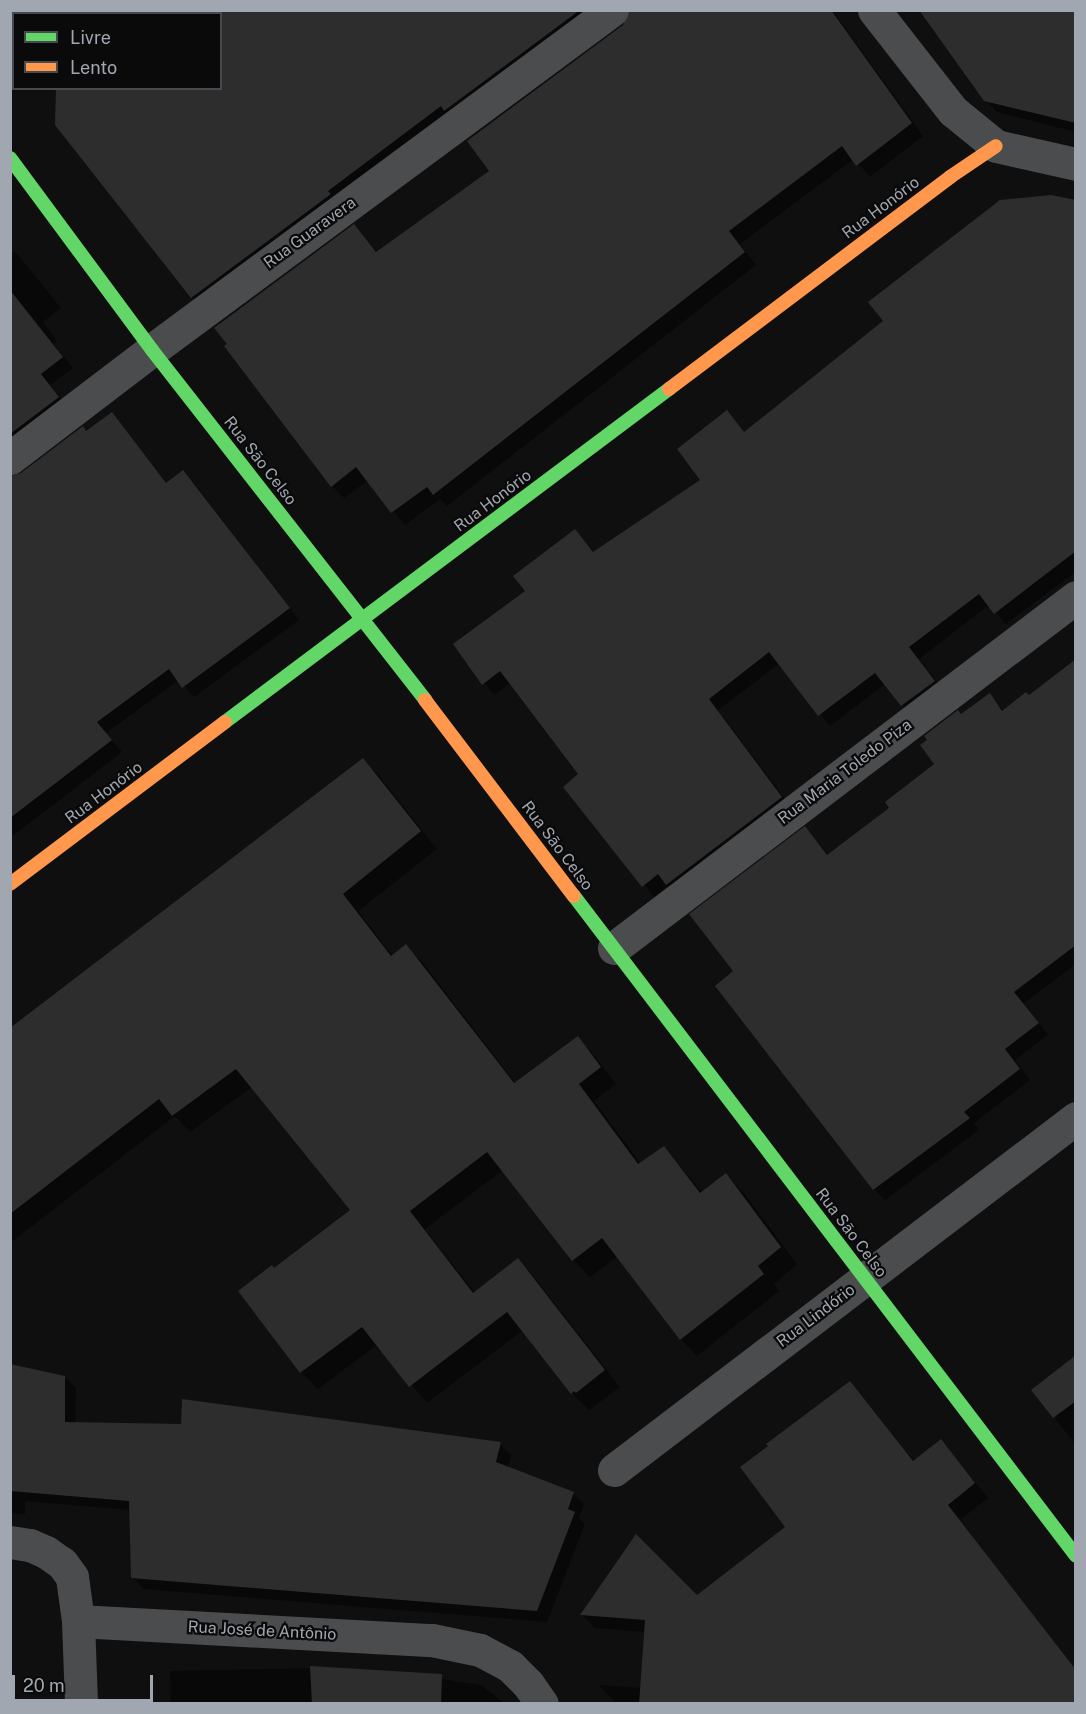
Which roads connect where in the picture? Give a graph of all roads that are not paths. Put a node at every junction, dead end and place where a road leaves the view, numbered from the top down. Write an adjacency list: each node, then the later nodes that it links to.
1 (612, 10): 6 (street, Rua Guaravera)
2 (874, 10): 3 (street)
3 (996, 146): 5 (street); 9 (street, Rua Honório)
4 (10, 158): 6 (street, Rua São Celso)
5 (1076, 165)
6 (152, 350): 7 (street, Rua Guaravera); 9 (street, Rua São Celso)
7 (10, 458)
8 (1076, 597): 11 (street, Rua Maria Toledo Piza)
9 (364, 619): 10 (street, Rua Honório); 11 (street, Rua São Celso)
10 (10, 884)
11 (614, 948): 13 (street, Rua São Celso)
12 (1076, 1118): 13 (street, Rua Lindório)
13 (865, 1278): 14 (street, Rua Lindório); 16 (street, Rua São Celso)
14 (614, 1470)
15 (10, 1542): 17 (street)
16 (1074, 1551)
17 (78, 1621): 18 (street); 19 (street, Rua José de Antônio)
18 (81, 1704)
19 (542, 1704)

